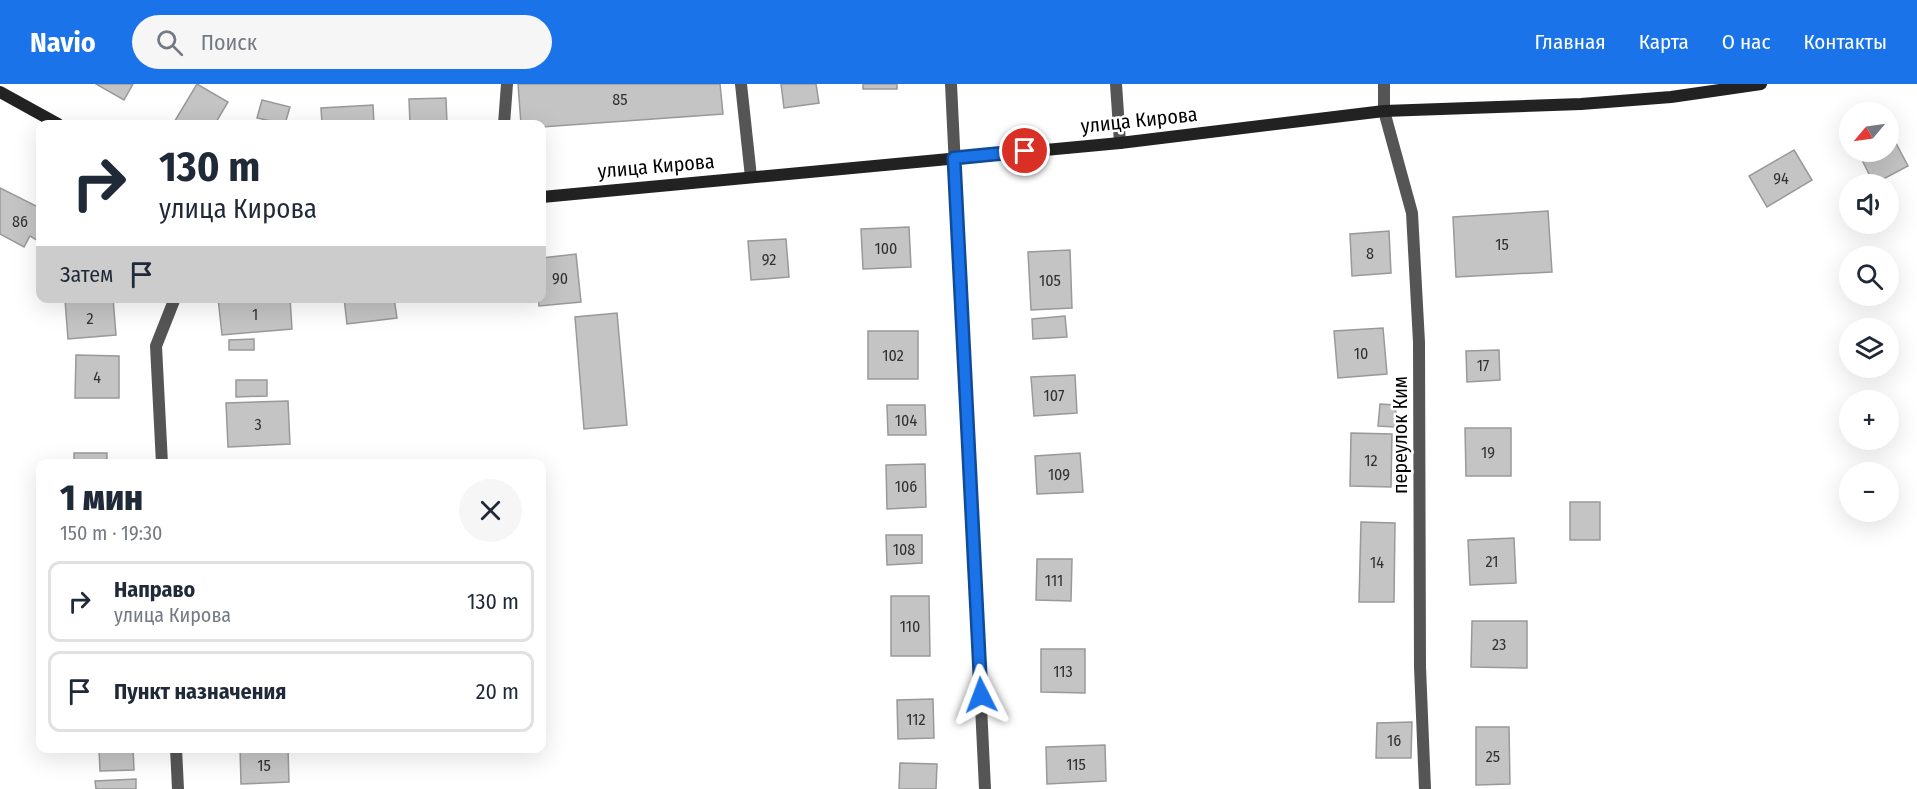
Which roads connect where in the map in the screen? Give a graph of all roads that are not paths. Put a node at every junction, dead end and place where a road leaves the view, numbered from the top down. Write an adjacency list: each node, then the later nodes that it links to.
1 (507, 84): 11 (street)
2 (741, 84): 14 (street)
3 (951, 84): 13 (street)
4 (1116, 84): 12 (street)
5 (1384, 84): 9 (street, переулок Ким)
6 (1761, 84): 7 (main road, улица Кирова)
7 (1704, 88): 9 (main road, улица Кирова)
8 (0, 92): 10 (main road)
9 (1384, 111): 12 (main road, улица Кирова); 21 (street, переулок Ким)
10 (51, 120)
11 (504, 120)
12 (1120, 143): 13 (main road, улица Кирова)
13 (954, 158): 14 (main road, улица Кирова); 20 (street)
14 (751, 177): 15 (main road, улица Кирова)
15 (546, 197)
16 (173, 303): 17 (street)
17 (162, 459)
18 (176, 753): 19 (street)
19 (178, 789)
20 (986, 789)
21 (1425, 789)

